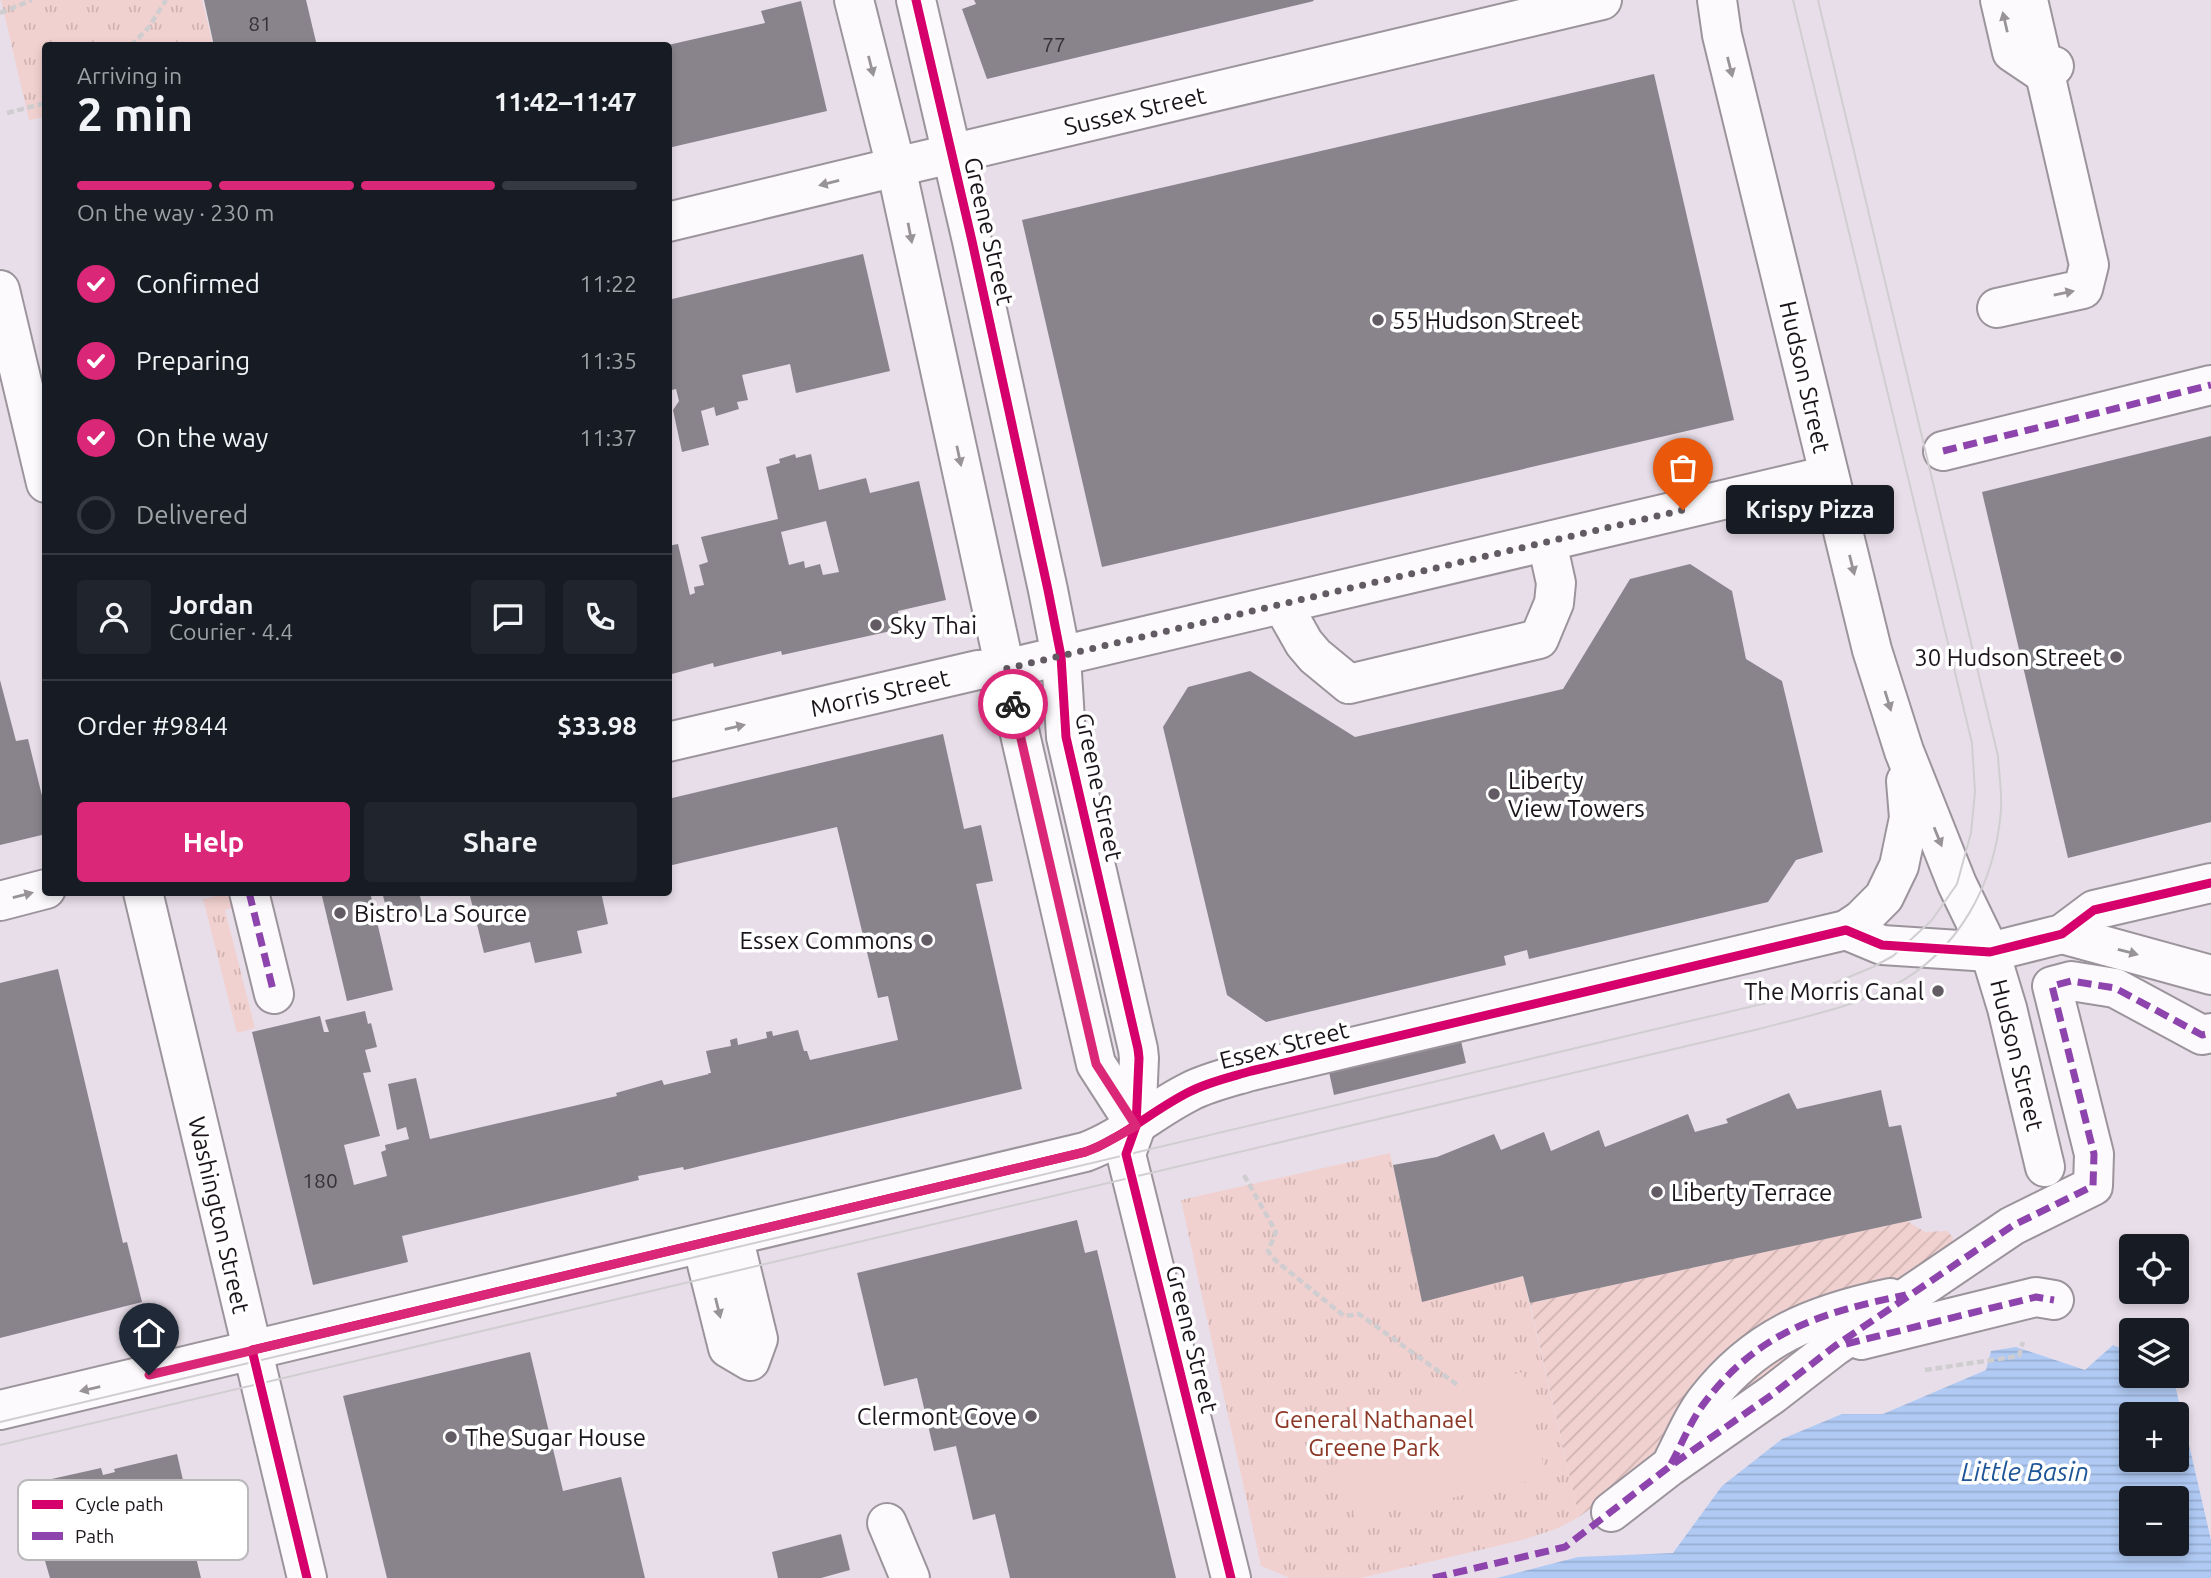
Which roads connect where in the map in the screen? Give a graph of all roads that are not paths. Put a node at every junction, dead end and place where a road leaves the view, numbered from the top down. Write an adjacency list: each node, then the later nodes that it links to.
1 (854, 0): 10 (street, one-way to 10)
2 (916, 0): 9 (street, Greene Street)
3 (1602, 0): 9 (street, Sussex Street)
4 (1717, 0): 18 (street, Hudson Street, one-way to 18)
5 (2000, 0): 8 (street, one-way to 5)
6 (2028, 0): 8 (street)
7 (2054, 0): 8 (street)
8 (2046, 75): 13 (street, one-way to 8)
9 (952, 154): 10 (street, Sussex Street); 21 (street, Greene Street)
10 (896, 167): 11 (street, Sussex Street, one-way to 11); 22 (street, one-way to 22)
11 (672, 221)
12 (0, 290): 14 (street)
13 (1997, 308)
14 (22, 381): 17 (street)
15 (2211, 385): 16 (street)
16 (1942, 451)
17 (42, 466)
18 (1829, 475): 19 (street, Morris Street); 24 (street, Hudson Street, one-way to 24)
19 (1547, 541): 20 (street, Morris Street); 20 (street)
20 (1282, 604): 21 (street, Morris Street)
21 (1061, 656): 22 (street, Morris Street); 36 (street, Greene Street)
22 (1005, 669): 23 (street, Morris Street, one-way to 22); 36 (street)
23 (672, 741)
24 (1904, 751): 30 (street, Hudson Street); 32 (street, Hudson Street, one-way to 32)
25 (2211, 883): 31 (street)
26 (42, 890): 29 (street, one-way to 26)
27 (144, 896): 41 (street, Washington Street)
28 (250, 896): 34 (street)
29 (0, 901)
30 (1846, 930): 32 (street); 36 (street, Essex Street)
31 (2063, 934): 32 (street); 33 (street, one-way to 33)
32 (1990, 952): 37 (street, Hudson Street)
33 (2211, 975)
34 (274, 994)
35 (2211, 1033): 38 (street)
36 (1136, 1126): 41 (street, Essex Street, one-way to 41); 48 (street, Greene Street)
37 (2045, 1167)
38 (1914, 1293): 40 (street); 43 (street)
39 (2054, 1300): 40 (street)
40 (1835, 1346): 43 (street)
41 (251, 1350): 42 (street, Essex Street, one-way to 42); 46 (street, Washington Street)
42 (0, 1410)
43 (1669, 1467): 44 (street)
44 (1611, 1512)
45 (887, 1523): 47 (street)
46 (307, 1578)
47 (910, 1578)
48 (1231, 1578)

